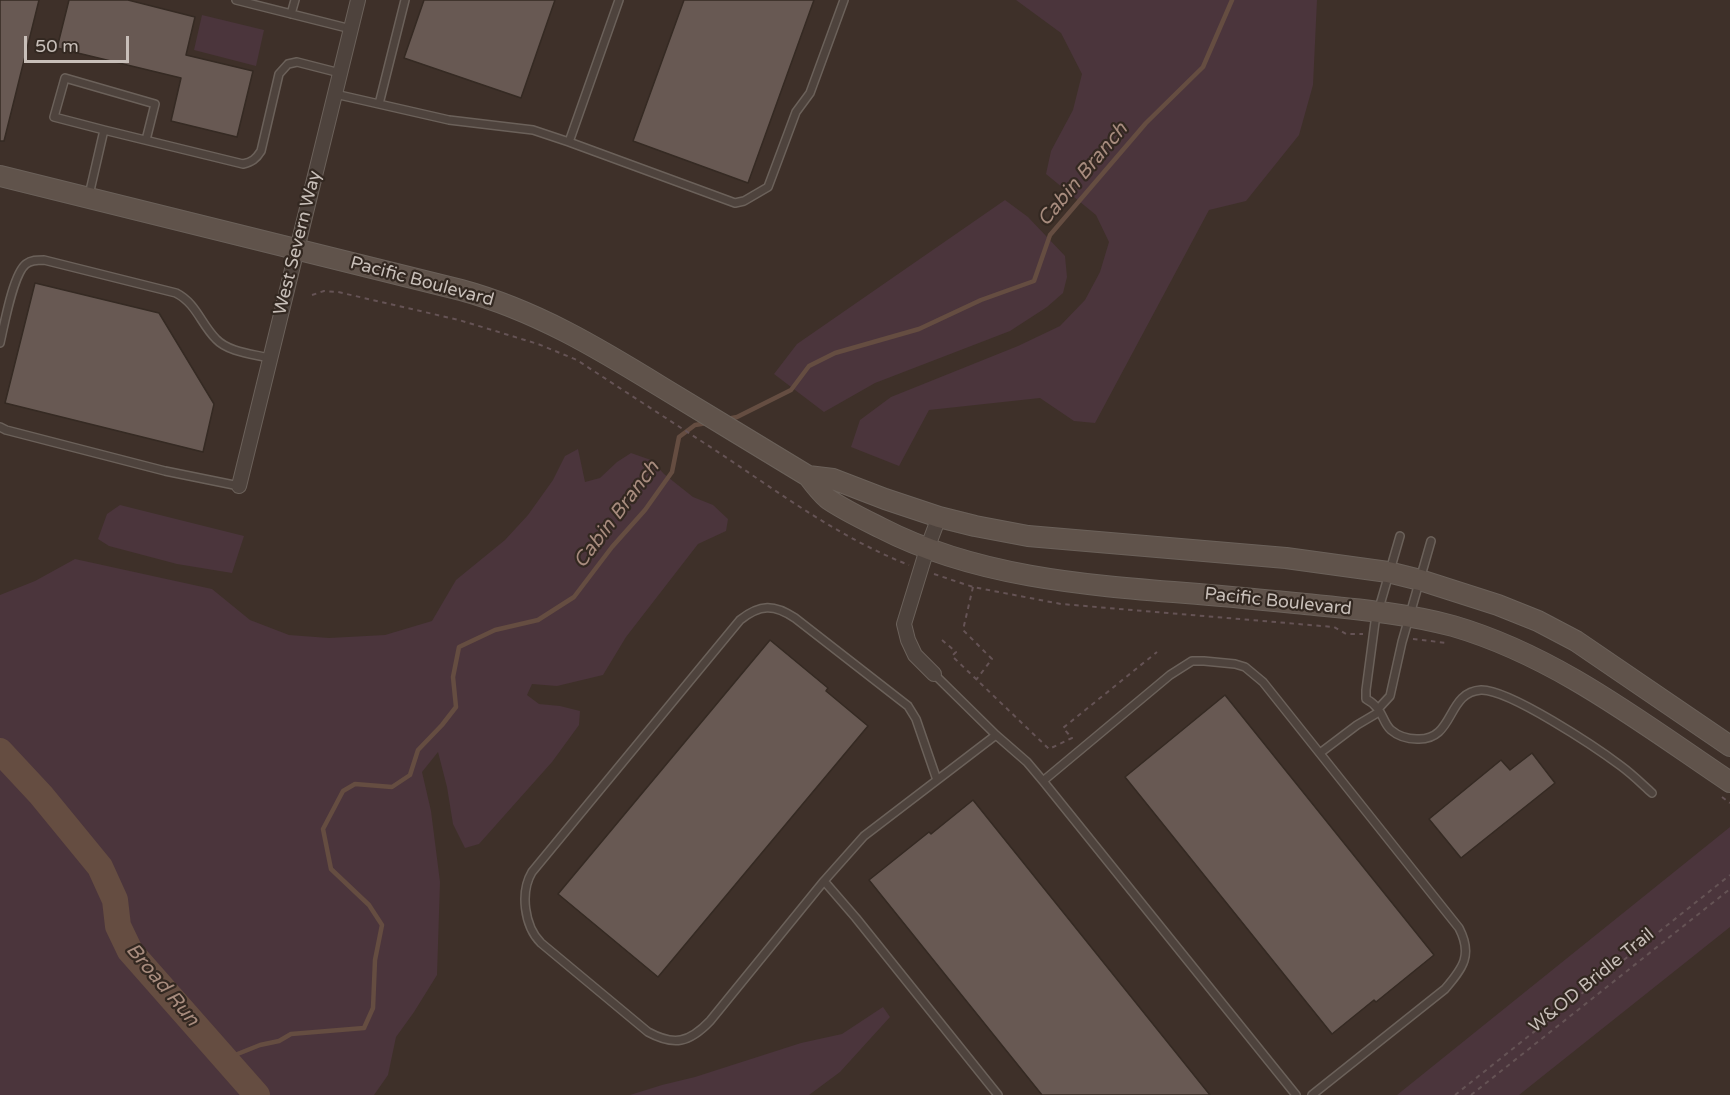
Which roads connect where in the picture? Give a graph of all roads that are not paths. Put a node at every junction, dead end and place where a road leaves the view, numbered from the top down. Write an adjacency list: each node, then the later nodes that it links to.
1 (237, 0): 7 (lane)
2 (295, 0): 7 (lane)
3 (358, 0): 8 (street, West Severn Way)
4 (405, 0): 11 (lane)
5 (620, 0): 14 (lane)
6 (844, 0): 14 (lane)
7 (291, 14): 8 (lane)
8 (351, 29): 9 (street, West Severn Way)
9 (340, 73): 10 (street, West Severn Way); 13 (lane)
10 (335, 94): 11 (lane); 17 (street, West Severn Way)
11 (379, 104): 14 (lane)
12 (104, 130): 13 (lane); 13 (lane); 16 (lane)
13 (146, 140)
14 (569, 142)
15 (0, 176): 16 (main road, Pacific Boulevard)
16 (88, 198): 17 (main road, Pacific Boulevard)
17 (296, 250): 19 (street, West Severn Way); 21 (main road, Pacific Boulevard)
18 (0, 344): 19 (lane)
19 (269, 358): 22 (street, West Severn Way)
20 (0, 427): 22 (lane)
21 (808, 476): 23 (main road, Pacific Boulevard); 26 (main road, Pacific Boulevard)
22 (239, 486)
23 (939, 517): 26 (street); 27 (main road, Pacific Boulevard)
24 (1400, 536): 27 (lane)
25 (1431, 541): 28 (lane)
26 (927, 549): 29 (main road, Pacific Boulevard); 31 (street)
27 (1388, 572): 28 (main road, Pacific Boulevard); 29 (lane)
28 (1420, 580): 30 (lane); 34 (main road, Pacific Boulevard)
29 (1377, 612): 30 (main road, Pacific Boulevard); 32 (lane)
30 (1409, 617): 32 (lane); 38 (main road, Pacific Boulevard)
31 (934, 674): 33 (lane)
32 (1379, 711): 35 (lane); 39 (lane)
33 (996, 735): 36 (lane); 37 (lane)
34 (1730, 746)
35 (1320, 753): 37 (lane); 43 (lane)
36 (937, 780): 40 (lane); 40 (lane)
37 (1043, 781): 42 (lane)
38 (1725, 789)
39 (1652, 793)
40 (824, 881): 41 (lane)
41 (998, 1095)
42 (1296, 1095)
43 (1312, 1095)

